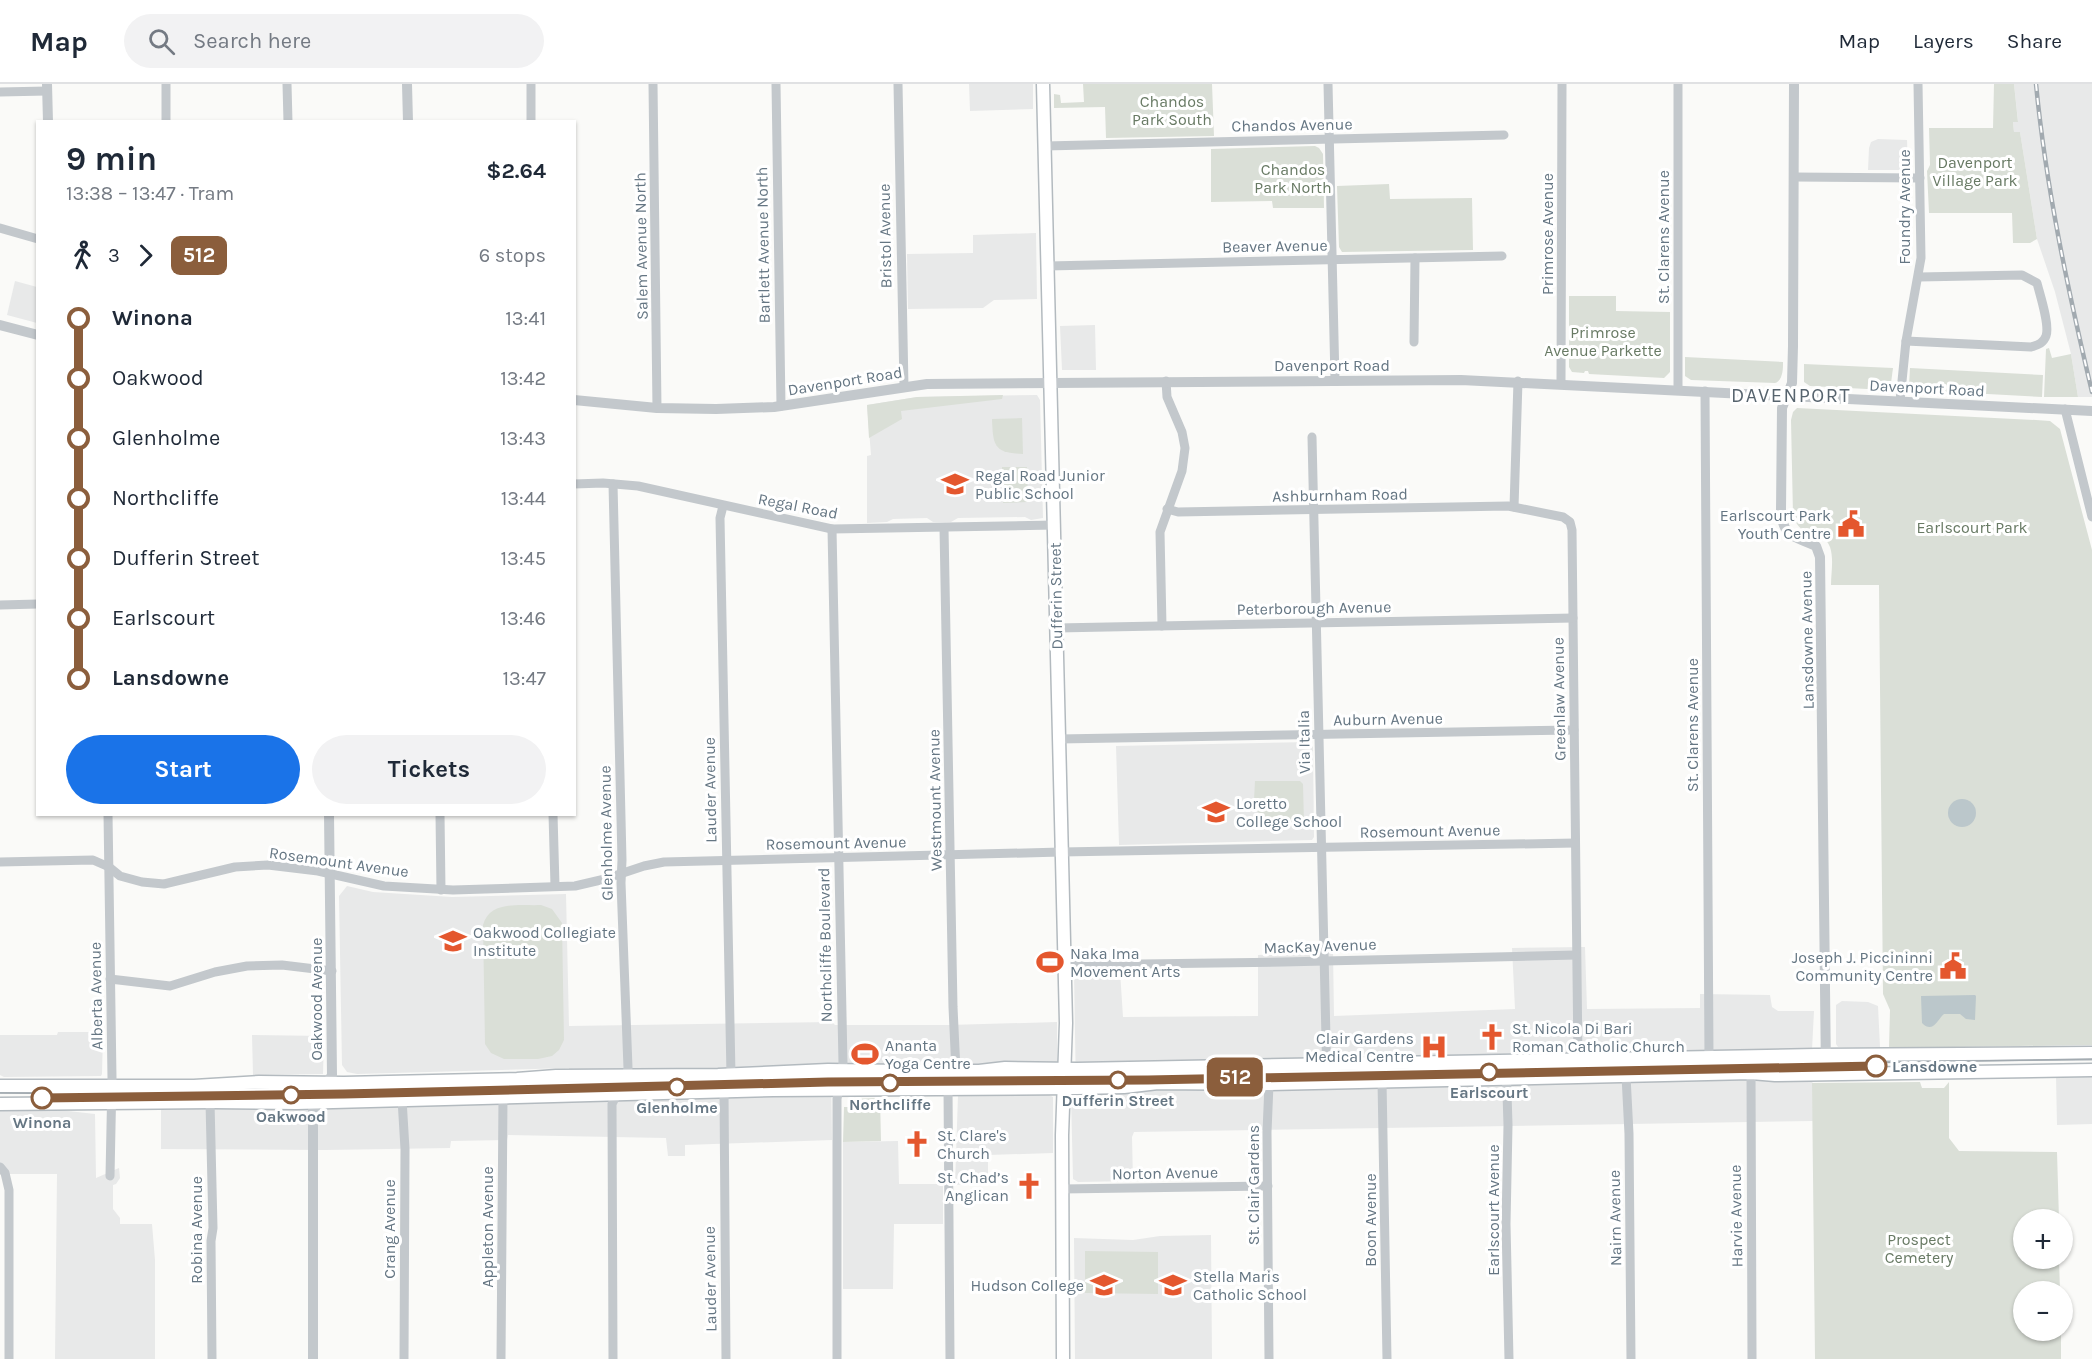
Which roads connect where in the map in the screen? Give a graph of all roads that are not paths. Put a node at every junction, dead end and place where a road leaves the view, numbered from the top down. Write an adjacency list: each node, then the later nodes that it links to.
1 (166, 84): 17 (street)
2 (287, 84): 18 (street)
3 (407, 84): 19 (street)
4 (531, 84): 20 (street)
5 (653, 84): 49 (street, Salem Avenue North)
6 (776, 84): 48 (street, Bartlett Avenue North)
7 (898, 84): 42 (street, Bristol Avenue)
8 (1043, 84): 23 (main road, Dufferin Street)
9 (1328, 84): 22 (street)
10 (1562, 84): 41 (street, Primrose Avenue)
11 (1678, 84): 43 (street, St. Clarens Avenue)
12 (1794, 84): 24 (street, Lansdowne Avenue)
13 (1918, 84): 25 (street, Foundry Avenue)
14 (47, 87): 15 (street); 16 (street)
15 (0, 92)
16 (48, 120)
17 (166, 120)
18 (288, 120)
19 (408, 120)
20 (531, 120)
21 (1504, 135): 22 (street, Chandos Avenue)
22 (1330, 140): 23 (street, Chandos Avenue); 30 (street)
23 (1045, 146): 31 (main road, Dufferin Street)
24 (1794, 177): 25 (street); 45 (street, Lansdowne Avenue)
25 (1920, 178): 32 (street, Foundry Avenue)
26 (0, 228): 27 (street)
27 (36, 238)
28 (1502, 256): 29 (street, Beaver Avenue)
29 (1415, 258): 30 (street, Beaver Avenue); 36 (street)
30 (1333, 260): 31 (street, Beaver Avenue); 37 (street)
31 (1048, 266): 40 (main road, Dufferin Street)
32 (1919, 277): 35 (street, Foundry Avenue); 35 (street)
33 (0, 325): 34 (street)
34 (36, 334)
35 (1906, 341): 47 (street, Foundry Avenue)
36 (1414, 342)
37 (1335, 380): 38 (street, Davenport Road); 39 (street, Davenport Road)
38 (1166, 381): 40 (street, Davenport Road); 57 (street)
39 (1518, 381): 41 (street, Davenport Road); 56 (street)
40 (1051, 383): 42 (street, Davenport Road); 60 (main road, Dufferin Street)
41 (1561, 384): 43 (street, Davenport Road)
42 (904, 387): 48 (street, Davenport Road)
43 (1678, 390): 44 (street, Davenport Road)
44 (1705, 392): 45 (street, Davenport Road); 95 (street, St. Clarens Avenue)
45 (1787, 396): 47 (street, Davenport Road); 94 (street, Lansdowne Avenue)
46 (576, 400): 49 (street, Davenport Road)
47 (1900, 401): 50 (street, Davenport Road)
48 (781, 406): 49 (street, Davenport Road)
49 (657, 408)
50 (2065, 409): 51 (street, Davenport Road); 59 (street)
51 (2092, 411)
52 (1312, 437): 58 (street, Via Italia)
53 (576, 484): 54 (street, Regal Road)
54 (613, 484): 55 (street, Regal Road); 84 (street, Glenholme Avenue)
55 (723, 506): 62 (street, Regal Road); 81 (street, Lauder Avenue)
56 (1514, 507): 58 (street, Ashburnham Road); 65 (street, Greenlaw Avenue)
57 (1167, 509): 58 (street, Ashburnham Road); 67 (street)
58 (1314, 510): 66 (street, Via Italia)
59 (2092, 517)
60 (1055, 525): 61 (street, Regal Road); 68 (main road, Dufferin Street)
61 (944, 528): 62 (street, Regal Road); 79 (street, Westmount Avenue)
62 (832, 529): 80 (street, Northcliffe Boulevard)
63 (36, 604): 64 (street)
64 (0, 605)
65 (1573, 618): 66 (street, Peterborough Avenue); 69 (street, Greenlaw Avenue)
66 (1316, 622): 67 (street, Peterborough Avenue); 70 (street, Via Italia)
67 (1162, 626): 68 (street, Peterborough Avenue)
68 (1057, 628): 71 (main road, Dufferin Street)
69 (1574, 730): 70 (street, Auburn Avenue); 76 (street, Greenlaw Avenue)
70 (1318, 735): 71 (street, Auburn Avenue); 77 (street, Via Italia)
71 (1059, 740): 78 (main road, Dufferin Street)
72 (108, 816): 83 (street, Alberta Avenue)
73 (329, 816): 85 (street, Oakwood Avenue)
74 (440, 816): 87 (street)
75 (553, 816): 86 (street)
76 (1575, 843): 77 (street, Rosemount Avenue); 88 (street, Greenlaw Avenue)
77 (1321, 847): 78 (street, Rosemount Avenue); 89 (street, Via Italia)
78 (1061, 852): 79 (street, Rosemount Avenue); 90 (main road, Dufferin Street)
79 (951, 856): 80 (street, Rosemount Avenue); 102 (street, Westmount Avenue)
80 (838, 858): 81 (street, Rosemount Avenue); 101 (street, Northcliffe Boulevard)
81 (727, 861): 84 (street, Rosemount Avenue); 105 (street, Lauder Avenue)
82 (0, 862): 83 (street, Rosemount Avenue)
83 (109, 867): 85 (street, Rosemount Avenue); 92 (street, Alberta Avenue)
84 (622, 873): 86 (street, Rosemount Avenue); 106 (street, Glenholme Avenue)
85 (330, 874): 87 (street, Rosemount Avenue); 91 (street, Oakwood Avenue)
86 (555, 886): 87 (street, Rosemount Avenue)
87 (441, 890)
88 (1576, 955): 89 (street, MacKay Avenue); 96 (street, Greenlaw Avenue)
89 (1324, 960): 90 (street, MacKay Avenue); 98 (street, Via Italia)
90 (1065, 965): 99 (main road, Dufferin Street)
91 (332, 971): 92 (street); 110 (street, Oakwood Avenue)
92 (110, 979): 114 (street, Alberta Avenue)
93 (2092, 1053): 94 (main road)
94 (1826, 1055): 95 (main road); 104 (street, Lansdowne Avenue)
95 (1709, 1058): 96 (main road)
96 (1578, 1061): 97 (main road)
97 (1506, 1062): 98 (main road); 108 (street, Earlscourt Avenue)
98 (1326, 1064): 99 (main road); 111 (street, Via Italia)
99 (1064, 1069): 102 (main road); 116 (main road, Dufferin Street)
100 (2092, 1070): 104 (main road)
101 (842, 1071): 102 (main road); 105 (main road); 117 (street, Northcliffe Boulevard)
102 (956, 1071)
103 (1751, 1073): 104 (main road); 107 (main road); 145 (street, Harvie Avenue)
104 (1826, 1074)
105 (731, 1075): 106 (main road)
106 (626, 1076): 110 (main road); 119 (street, Glenholme Avenue)
107 (1626, 1076): 108 (main road); 144 (street, Nairn Avenue)
108 (1506, 1079): 109 (main road); 143 (street, Earlscourt Avenue)
109 (1382, 1081): 111 (main road); 142 (street, Boon Avenue)
110 (329, 1083): 114 (main road); 123 (street, Oakwood Avenue)
111 (1327, 1083): 112 (main road)
112 (1269, 1084): 116 (main road); 128 (street, St. Clair Gardens)
113 (0, 1086): 114 (main road)
114 (111, 1086): 125 (street, Alberta Avenue)
115 (948, 1088): 116 (main road); 117 (main road); 139 (street)
116 (1063, 1088): 129 (main road, Dufferin Street)
117 (837, 1090): 118 (main road); 138 (street, Northcliffe Boulevard)
118 (724, 1091): 119 (main road); 137 (street, Lauder Avenue)
119 (616, 1095): 120 (main road); 136 (street, Glenholme Avenue)
120 (503, 1096): 121 (main road); 135 (street, Appleton Avenue)
121 (402, 1099): 123 (main road); 134 (street, Crang Avenue)
122 (210, 1102): 123 (main road); 125 (main road); 132 (street, Robina Avenue)
123 (316, 1102): 133 (street, Oakwood Avenue)
124 (0, 1104): 125 (main road)
125 (110, 1104): 127 (street, Alberta Avenue)
126 (0, 1167): 130 (street)
127 (110, 1176)
128 (1268, 1186): 129 (street, Norton Avenue); 141 (street, St. Clair Gardens)
129 (1062, 1189): 140 (main road, Dufferin Street)
130 (4, 1297): 131 (street)
131 (9, 1359)
132 (212, 1359)
133 (313, 1359)
134 (404, 1359)
135 (501, 1359)
136 (613, 1359)
137 (726, 1359)
138 (837, 1359)
139 (950, 1359)
140 (1063, 1359)
141 (1269, 1359)
142 (1387, 1359)
143 (1509, 1359)
144 (1631, 1359)
145 (1752, 1359)

